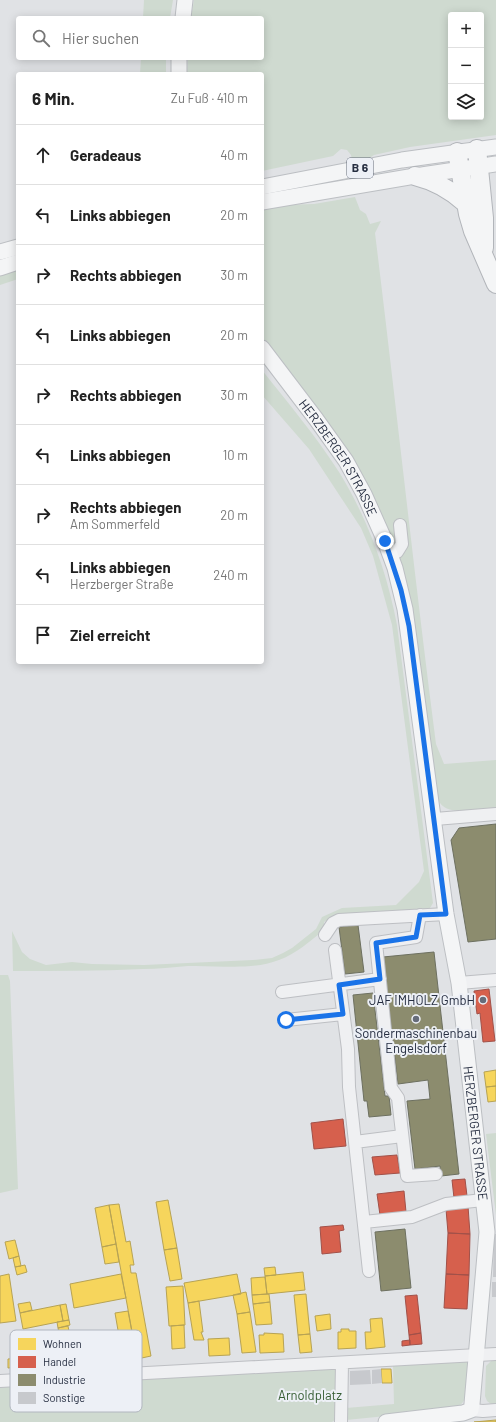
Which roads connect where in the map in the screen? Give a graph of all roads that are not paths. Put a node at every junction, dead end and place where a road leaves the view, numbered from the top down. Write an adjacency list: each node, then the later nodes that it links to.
1 (185, 0): 2 (main road)
2 (182, 16)
3 (179, 60): 4 (main road)
4 (179, 72)
5 (496, 147): 7 (main road, B 6)
6 (458, 152): 7 (main road, B 6); 8 (highway); 10 (main road, B 6)
7 (484, 160): 8 (main road, B 6); 15 (highway)
8 (460, 169): 9 (main road, B 6); 12 (highway)
9 (415, 176): 11 (main road, B 6); 12 (highway)
10 (264, 187)
11 (264, 202)
12 (466, 203): 15 (highway)
13 (16, 248): 14 (main road)
14 (0, 252)
15 (484, 255): 18 (highway)
16 (16, 263): 17 (main road)
17 (0, 268)
18 (496, 284)
19 (264, 351): 21 (main road, HERZBERGER STRASSE)
20 (400, 525): 21 (street)
21 (391, 555): 23 (main road, HERZBERGER STRASSE)
22 (496, 814): 23 (street)
23 (435, 819): 24 (main road, HERZBERGER STRASSE)
24 (446, 914): 25 (street); 30 (main road, HERZBERGER STRASSE)
25 (420, 915): 26 (street); 28 (street)
26 (324, 935)
27 (334, 950): 31 (street)
28 (380, 979): 31 (street); 35 (street)
29 (496, 980): 30 (street)
30 (459, 983): 38 (main road, HERZBERGER STRASSE)
31 (339, 985): 32 (street); 33 (street)
32 (282, 992)
33 (343, 1014): 34 (street); 36 (street)
34 (286, 1020)
35 (402, 1136): 36 (street); 37 (street)
36 (355, 1142): 39 (street)
37 (436, 1174)
38 (483, 1200): 39 (street); 42 (main road, HERZBERGER STRASSE)
39 (364, 1222): 40 (street)
40 (370, 1271)
41 (496, 1354): 42 (street)
42 (477, 1356): 43 (street); 47 (main road, HERZBERGER STRASSE)
43 (342, 1363): 44 (street); 49 (street)
44 (142, 1374)
45 (10, 1380): 46 (street)
46 (0, 1381)
47 (470, 1410): 48 (street); 50 (main road)
48 (496, 1410)
49 (341, 1422)
50 (386, 1422)

